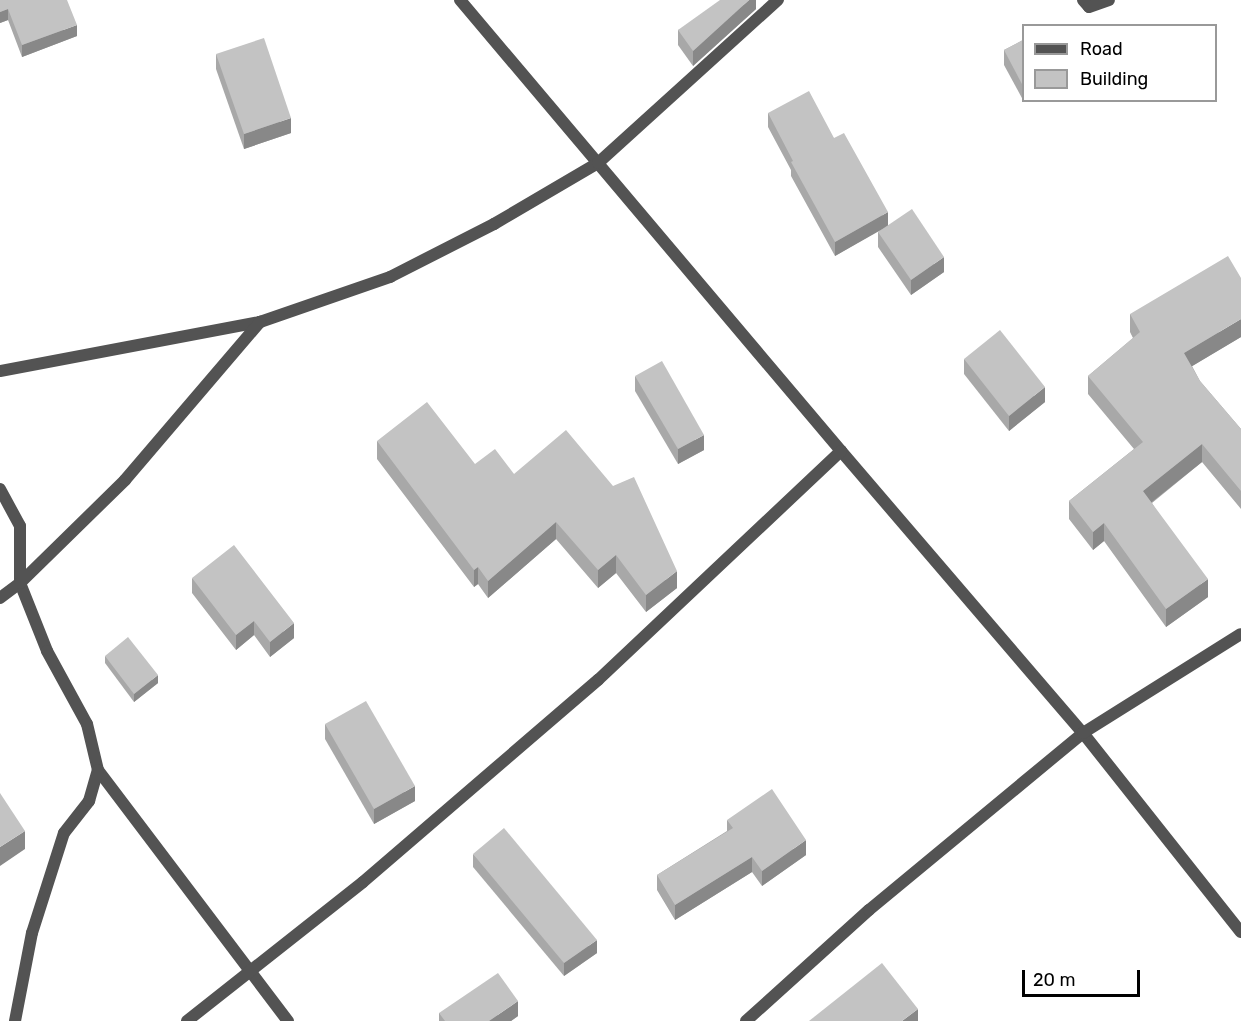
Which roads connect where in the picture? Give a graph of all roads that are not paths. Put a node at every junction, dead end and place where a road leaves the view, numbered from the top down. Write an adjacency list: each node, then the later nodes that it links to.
1 (460, 0): 5 (street)
2 (778, 0): 5 (street)
3 (1083, 0): 4 (street)
4 (1108, 0)
5 (598, 163): 6 (street); 8 (street)
6 (260, 322): 7 (street); 10 (street)
7 (0, 371)
8 (841, 451): 13 (street); 16 (street)
9 (0, 489): 10 (street)
10 (20, 583): 11 (street); 14 (street)
11 (0, 598)
12 (1241, 634): 13 (street)
13 (1083, 733): 15 (street); 20 (street)
14 (98, 770): 16 (street); 17 (street)
15 (1241, 932)
16 (251, 971): 18 (street); 19 (street)
17 (15, 1021)
18 (188, 1021)
19 (288, 1021)
20 (746, 1021)

